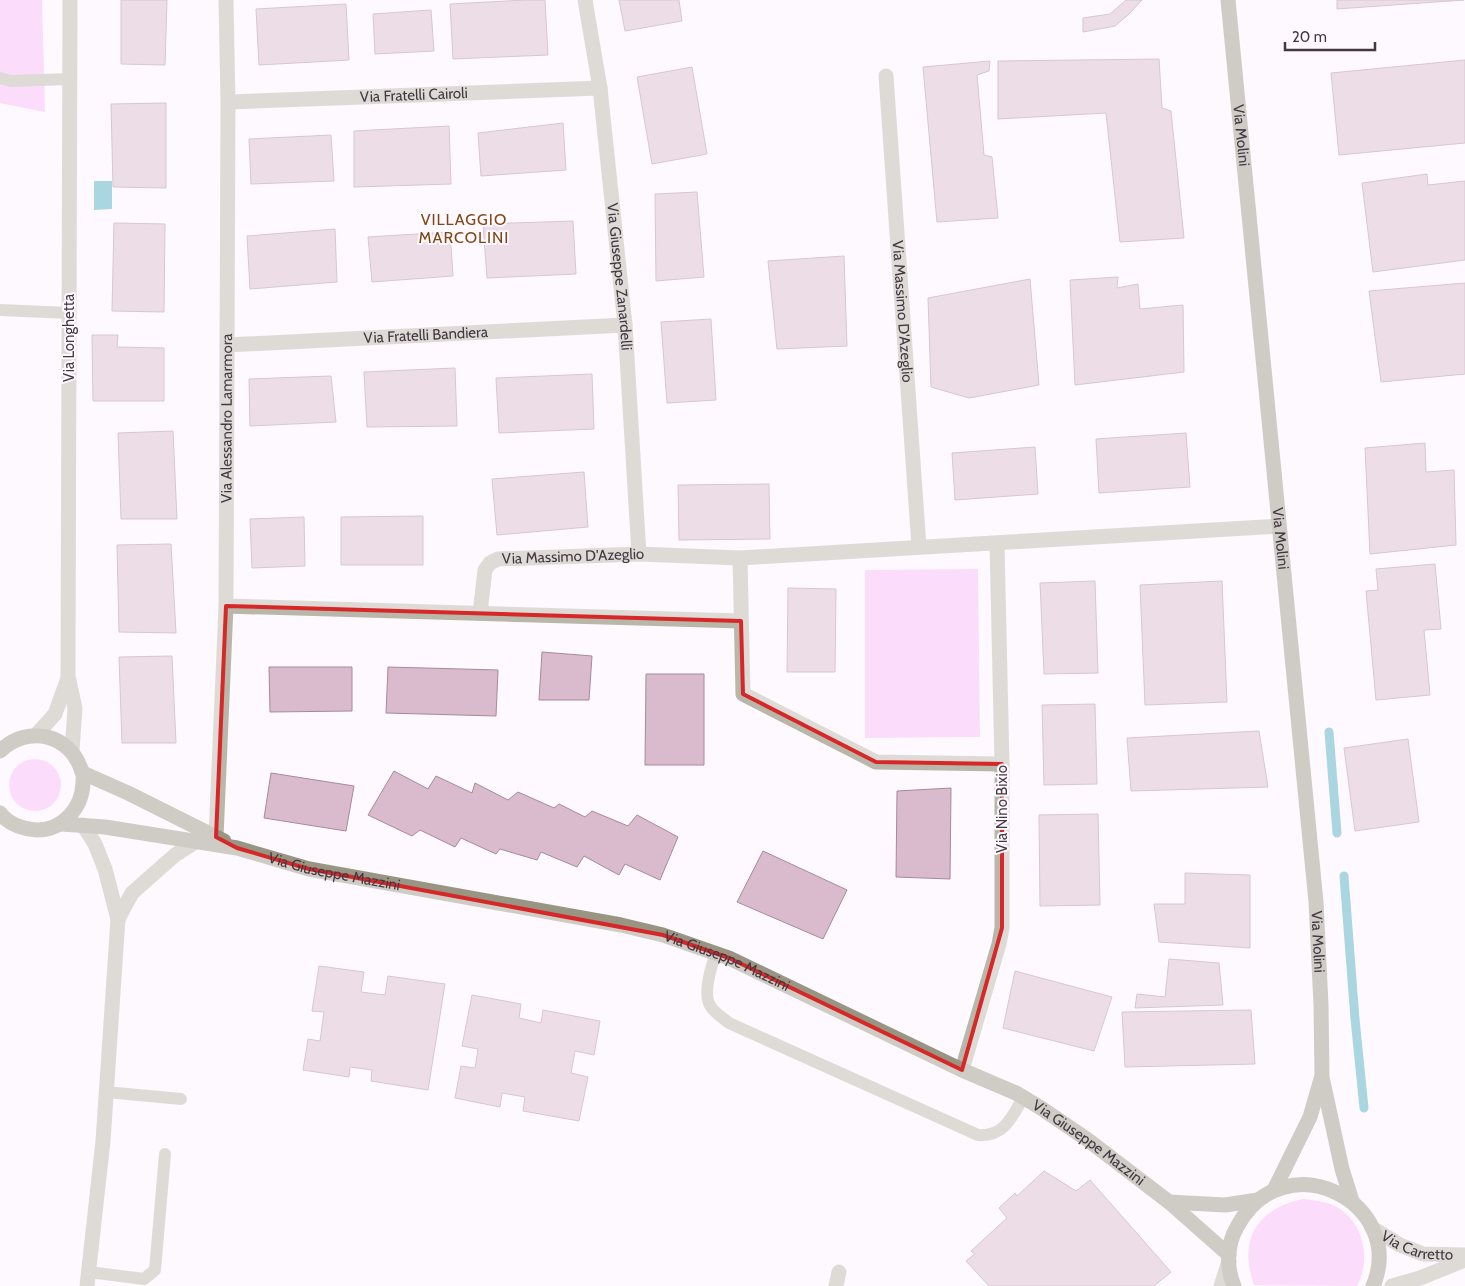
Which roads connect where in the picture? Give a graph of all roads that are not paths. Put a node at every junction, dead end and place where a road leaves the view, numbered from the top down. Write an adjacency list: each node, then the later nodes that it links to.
1 (70, 0): 7 (street, Via Longhetta)
2 (226, 0): 9 (street, Via Alessandro Lamarmora)
3 (585, 0): 8 (street, Via Giuseppe Zanardelli)
4 (1228, 0): 14 (street, Via Molini)
5 (886, 76): 16 (street, Via Massimo D'Azeglio)
6 (0, 78): 7 (lane)
7 (70, 79): 11 (street, Via Longhetta)
8 (600, 88): 9 (street, Via Fratelli Cairoli); 12 (street, Via Giuseppe Zanardelli)
9 (228, 102): 13 (street, Via Alessandro Lamarmora)
10 (0, 310): 11 (lane)
11 (69, 313): 22 (street, Via Longhetta)
12 (624, 325): 13 (street, Via Fratelli Bandiera); 17 (street, Via Giuseppe Zanardelli)
13 (227, 345): 19 (street, Via Alessandro Lamarmora)
14 (1280, 526): 15 (street, Via Massimo D'Azeglio); 39 (street, Via Molini)
15 (997, 543): 16 (street, Via Massimo D'Azeglio); 28 (street, Via Nino Bixio)
16 (919, 547): 18 (street, Via Massimo D'Azeglio)
17 (640, 554): 18 (street, Via Massimo D'Azeglio); 20 (street, Via Massimo D'Azeglio)
18 (740, 558): 21 (street)
19 (226, 606): 20 (street); 33 (street, Via Alessandro Lamarmora)
20 (480, 613): 21 (street)
21 (741, 620): 28 (street)
22 (68, 676): 24 (street, Via Longhetta); 27 (street, Via Longhetta)
23 (0, 733): 25 (street)
24 (36, 735): 25 (street); 27 (street)
25 (16, 739): 26 (street)
26 (0, 751)
27 (72, 751): 29 (street)
28 (1002, 764): 38 (street, Via Nino Bixio)
29 (83, 773): 31 (street); 33 (street, Via Giuseppe Mazzini)
30 (0, 814): 31 (street, Via Giuseppe Mazzini)
31 (62, 824): 32 (street, Via Giuseppe Mazzini)
32 (83, 825): 34 (street, Via Giuseppe Mazzini); 36 (street)
33 (216, 837): 35 (street, Via Giuseppe Mazzini)
34 (197, 841): 35 (street, Via Giuseppe Mazzini); 36 (street)
35 (237, 848): 37 (street, Via Giuseppe Mazzini)
36 (118, 919): 40 (street)
37 (716, 954): 38 (street, Via Giuseppe Mazzini); 41 (lane)
38 (962, 1070): 41 (street, Via Giuseppe Mazzini)
39 (1322, 1077): 44 (street, Via Molini); 46 (street, Via Molini)
40 (106, 1092): 42 (lane); 52 (street)
41 (1023, 1098): 47 (street, Via Giuseppe Mazzini)
42 (181, 1100)
43 (165, 1154): 52 (lane)
44 (1274, 1190): 45 (street); 46 (street)
45 (1258, 1200): 47 (street); 50 (street)
46 (1352, 1201): 48 (street)
47 (1169, 1202): 50 (street, Via Giuseppe Mazzini)
48 (1372, 1228): 49 (street, Via Carretto); 55 (street)
49 (1465, 1255)
50 (1229, 1258): 53 (street); 54 (street)
51 (1465, 1260): 56 (street, Via Carretto)
52 (88, 1279)
53 (1221, 1286)
54 (1234, 1286)
55 (1373, 1286)
56 (1392, 1286)

